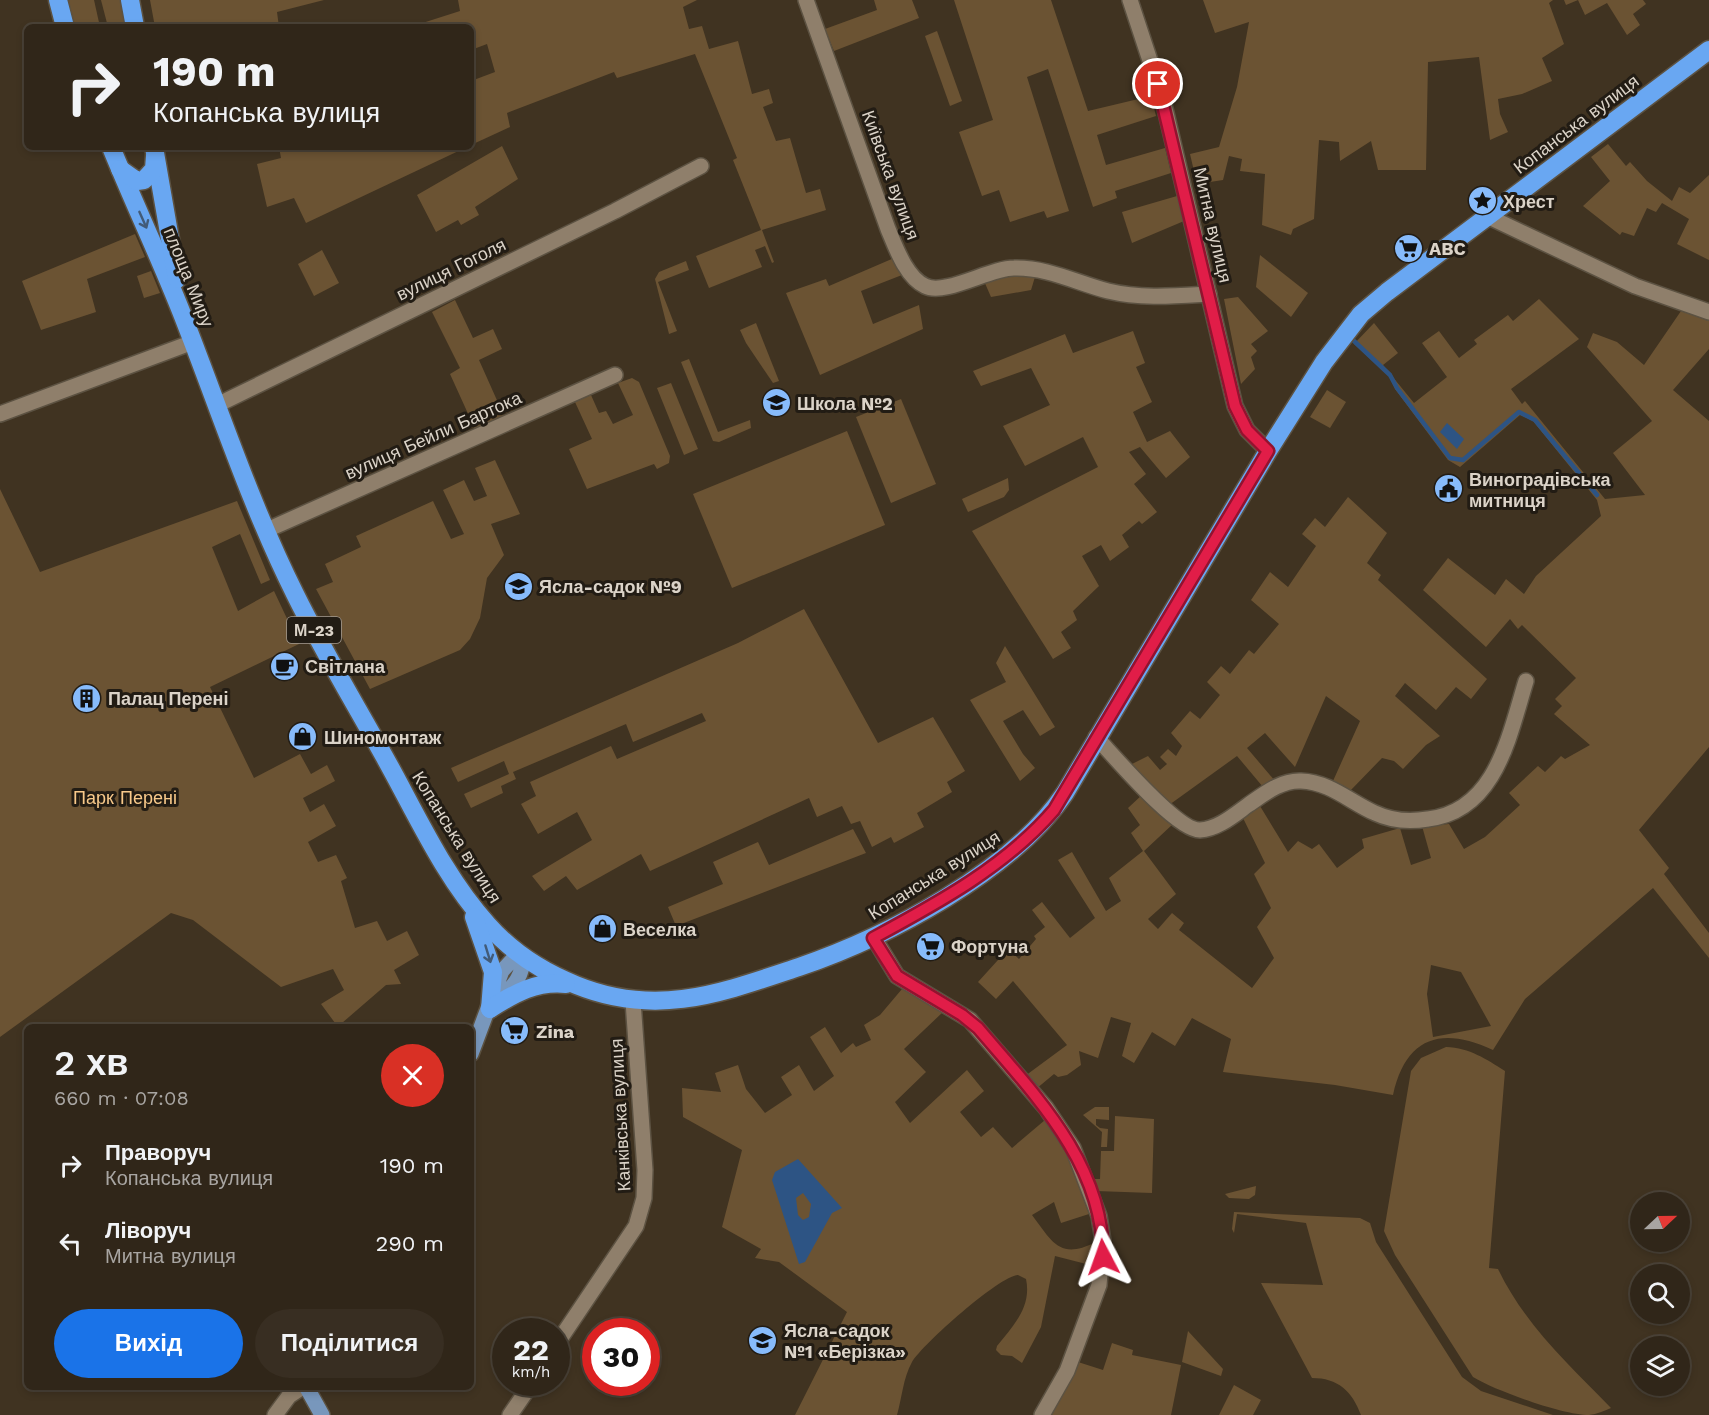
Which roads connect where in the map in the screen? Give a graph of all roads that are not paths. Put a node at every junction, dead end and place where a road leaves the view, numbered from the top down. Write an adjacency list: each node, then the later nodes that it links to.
1 (58, 0): 5 (highway)
2 (130, 0): 6 (highway)
3 (806, 0): 13 (street, Київська вулиця)
4 (1130, 0): 13 (street, Митна вулиця)
5 (64, 24)
6 (134, 24)
7 (1709, 50): 12 (highway, Копанська вулиця / М-23)
8 (112, 150): 11 (highway, площа Миру / М-23)
9 (155, 150): 11 (highway); 15 (highway, площа Миру / М-23)
10 (701, 166): 17 (street, вулиця Гоголя)
11 (120, 170): 15 (highway, площа Миру / М-23, one-way to 15)
12 (1487, 216): 14 (street); 19 (highway, Копанська вулиця / М-23)
13 (1209, 294): 19 (street, Митна вулиця)
14 (1709, 312)
15 (193, 342): 17 (highway, Копанська вулиця / М-23); 18 (street)
16 (615, 375): 20 (street, вулиця Бейли Бартока)
17 (217, 405): 20 (highway, Копанська вулиця / М-23)
18 (0, 414)
19 (1268, 451): 22 (highway, Копанська вулиця / М-23)
20 (267, 530): 23 (highway, Копанська вулиця / М-23)
21 (1526, 681): 22 (street)
22 (1096, 737): 24 (highway, Копанська вулиця / М-23)
23 (468, 901): 25 (highway, Копанська вулиця / М-23); 28 (highway, one-way to 28)
24 (873, 938): 27 (highway, Копанська вулиця / М-23); 37 (street)
25 (523, 956): 26 (highway, Копанська вулиця / М-23); 28 (main road)
26 (575, 985): 27 (highway, Копанська вулиця / М-23); 28 (highway)
27 (633, 1001): 30 (street, Канківська вулиця)
28 (490, 1009): 29 (main road)
29 (474, 1047)
30 (570, 1324)
31 (298, 1390): 34 (street)
32 (309, 1390): 35 (main road)
33 (522, 1396): 36 (street)
34 (275, 1415)
35 (322, 1415)
36 (510, 1415)
37 (1042, 1415)

